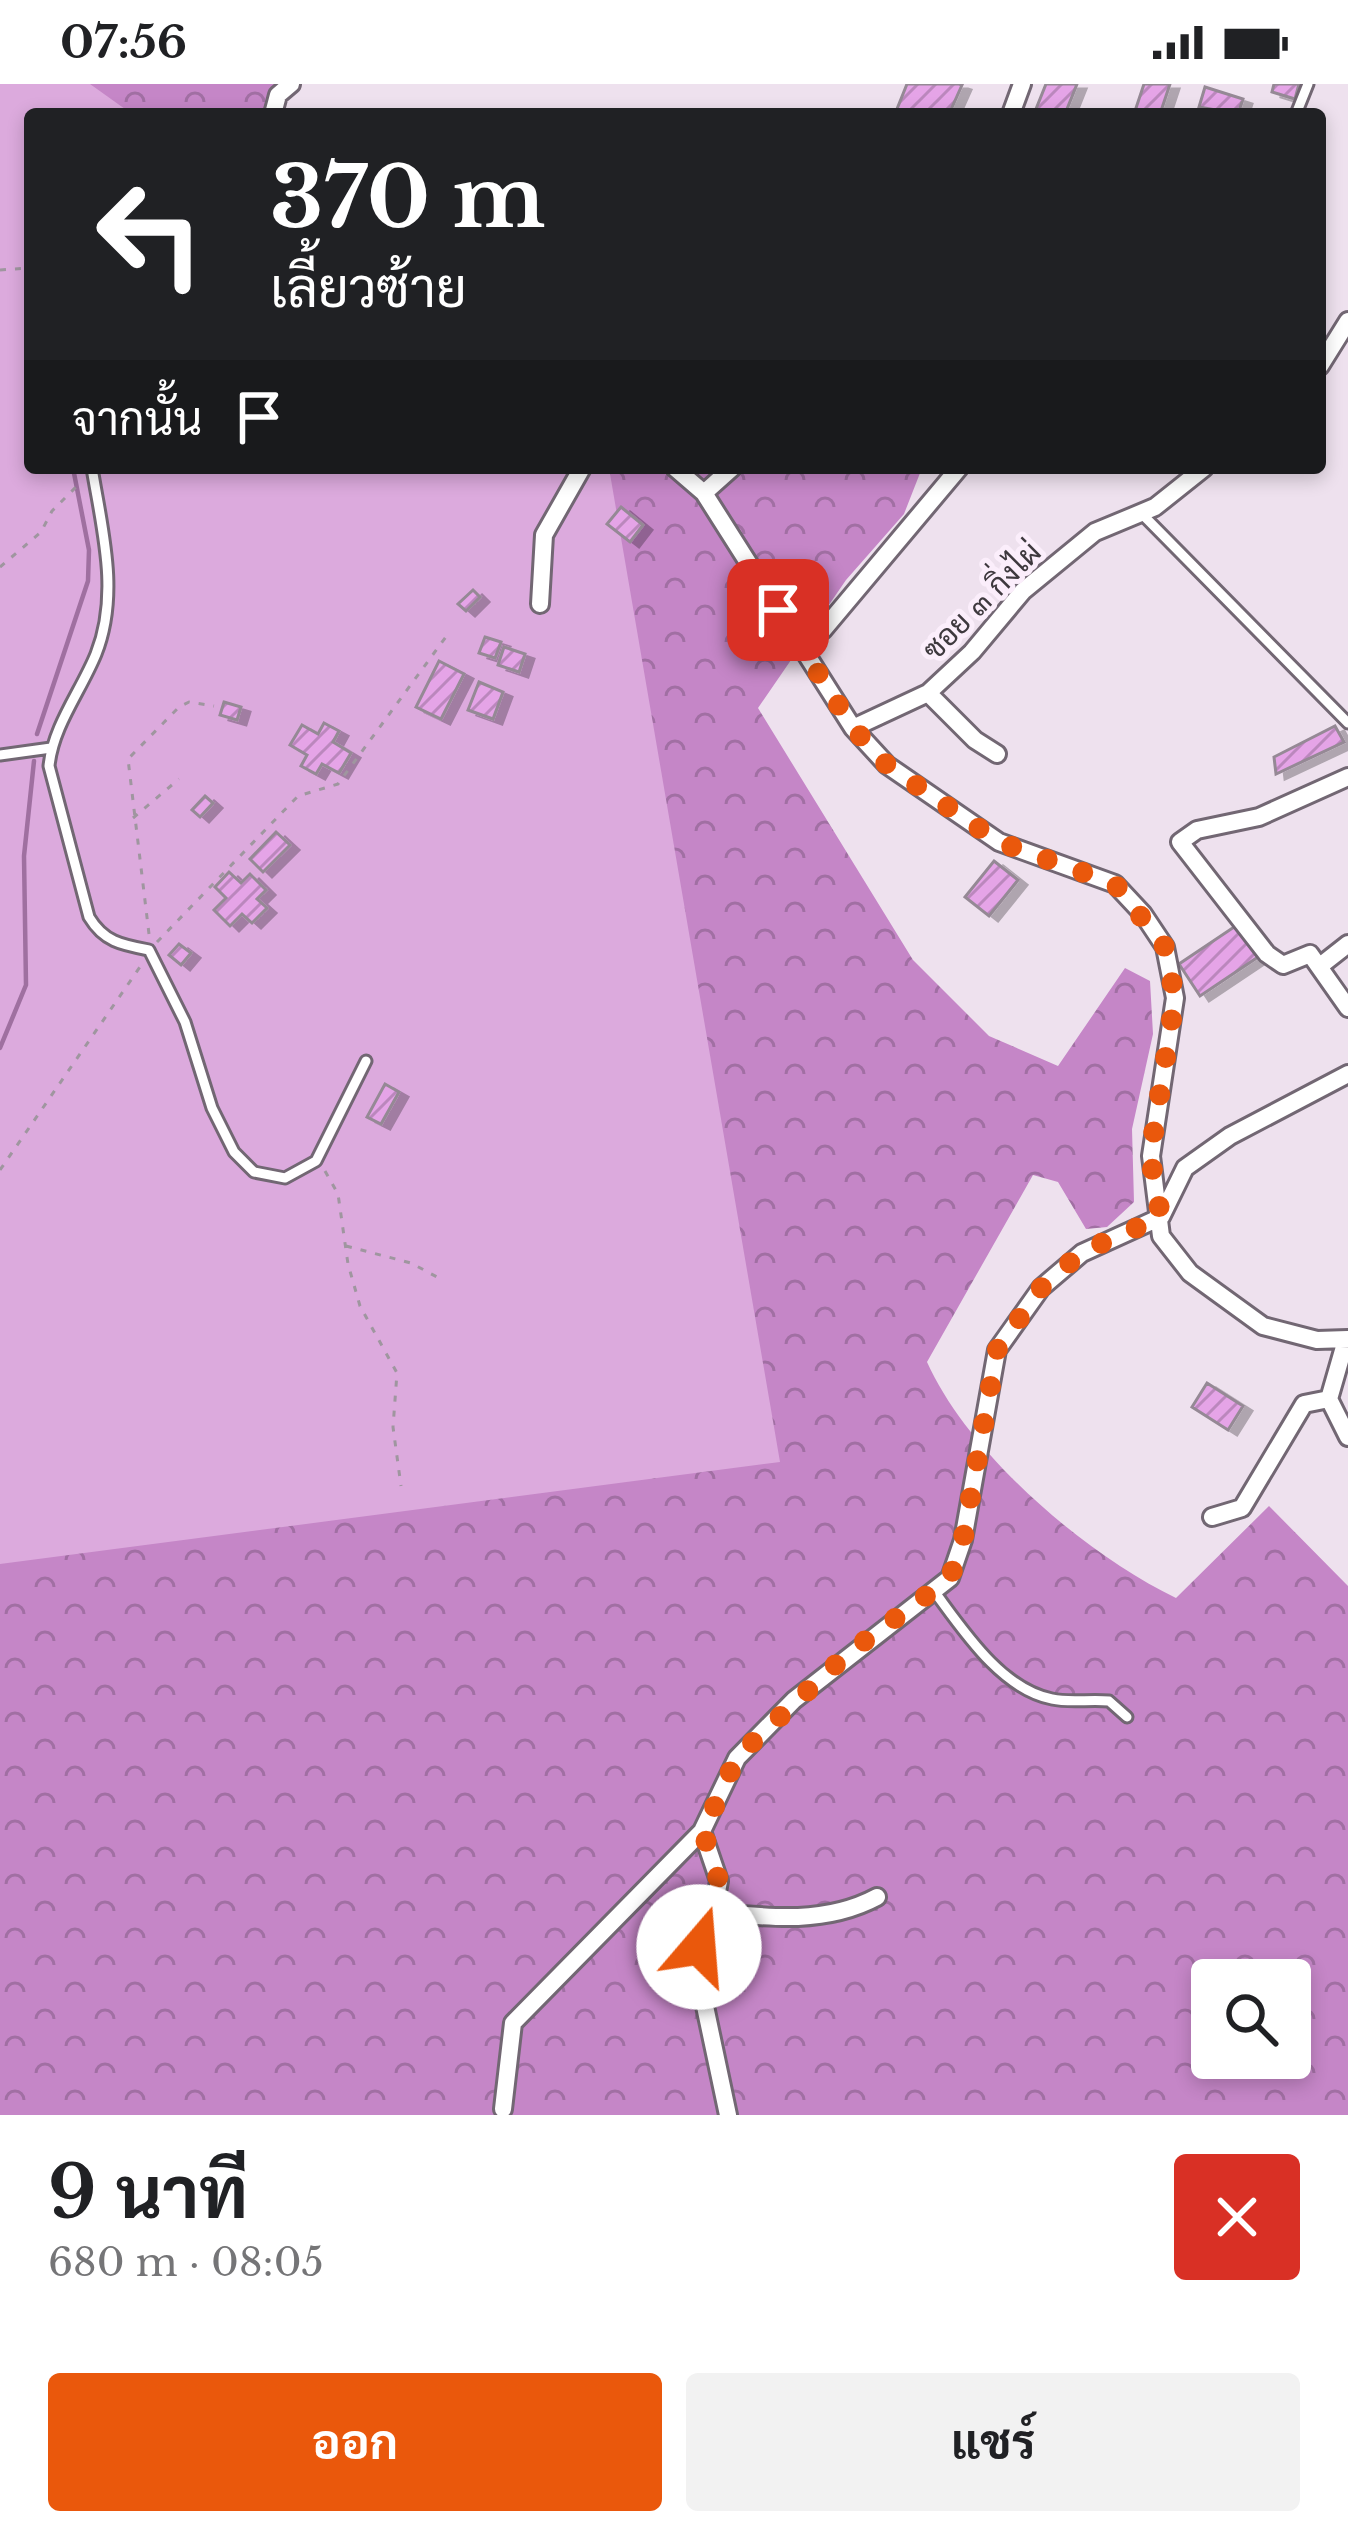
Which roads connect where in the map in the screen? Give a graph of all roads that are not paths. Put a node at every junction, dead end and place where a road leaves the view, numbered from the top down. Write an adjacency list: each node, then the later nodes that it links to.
1 (291, 84): 2 (street)
2 (275, 108)
3 (1348, 321): 4 (street)
4 (1326, 356)
5 (89, 474): 18 (lane)
6 (579, 474): 13 (street)
7 (682, 474): 11 (street)
8 (725, 474): 11 (street)
9 (954, 474): 14 (street)
10 (1196, 474): 12 (street, ซอย ๓ กิ่งไผ่)
11 (704, 493): 17 (street)
12 (1141, 513): 15 (street, ซอย ๓ กิ่งไผ่); 16 (lane)
13 (540, 604)
14 (823, 630)
15 (928, 693): 17 (street, ซอย ๓ กิ่งไผ่); 19 (street)
16 (1348, 723)
17 (853, 728): 27 (street)
18 (51, 748): 20 (lane); 25 (lane)
19 (997, 754)
20 (0, 755)
21 (1348, 777): 23 (street)
22 (1348, 944): 23 (street)
23 (1320, 966): 24 (street)
24 (1348, 1008)
25 (366, 1061)
26 (1348, 1074): 27 (street)
27 (1161, 1217): 28 (street); 32 (street)
28 (1347, 1340): 29 (street)
29 (1329, 1399): 30 (street); 31 (street)
30 (1348, 1437)
31 (1212, 1517)
32 (934, 1592): 33 (lane); 34 (street)
33 (1127, 1717)
34 (703, 1832): 36 (street); 37 (street)
35 (877, 1897): 36 (street)
36 (703, 1911): 38 (street)
37 (503, 2109)
38 (728, 2115)

